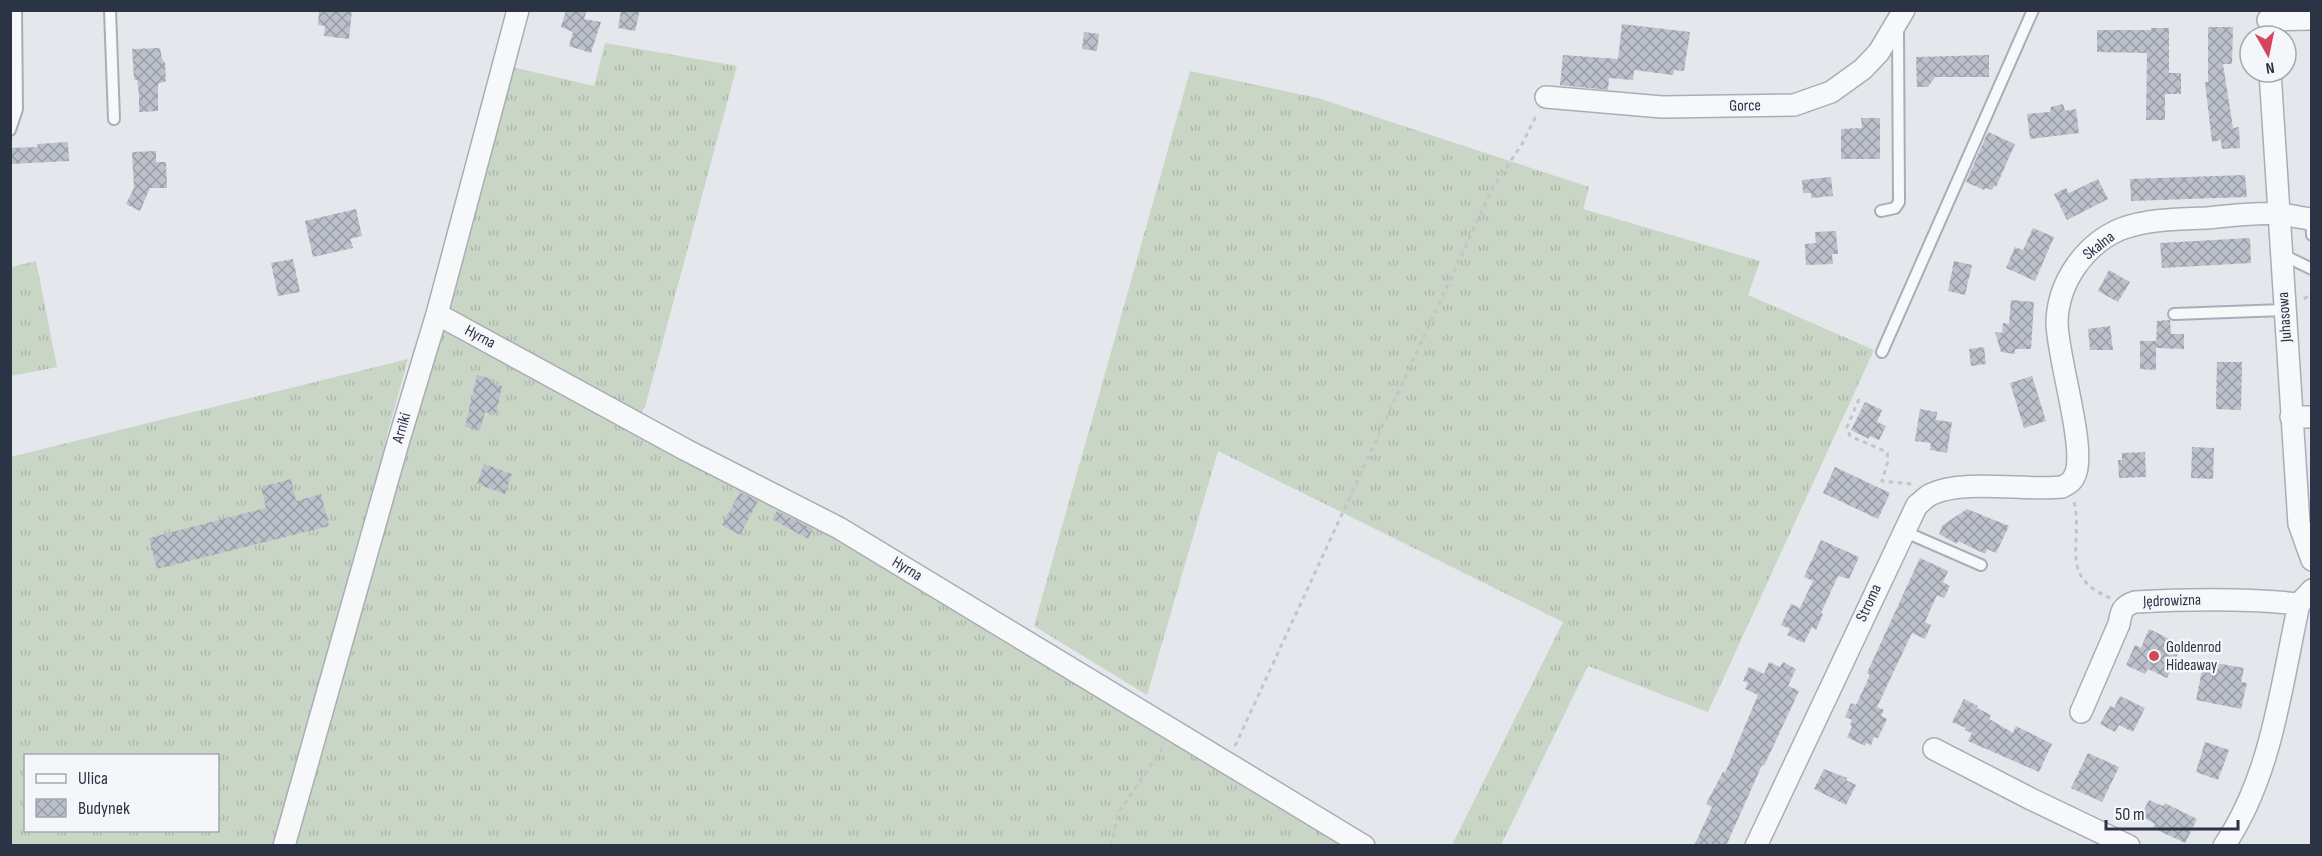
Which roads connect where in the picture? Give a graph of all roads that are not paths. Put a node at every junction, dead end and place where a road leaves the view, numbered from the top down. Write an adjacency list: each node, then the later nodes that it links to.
1 (16, 10): 11 (lane)
2 (110, 10): 10 (lane)
3 (518, 10): 18 (street, Arniki)
4 (2033, 10): 20 (lane)
5 (1901, 14): 9 (street, Gorce); 12 (lane)
6 (2312, 19): 7 (street)
7 (2268, 22)
8 (2271, 84): 13 (street, Juhasowa)
9 (1546, 97)
10 (114, 119)
11 (10, 130)
12 (1881, 211)
13 (2278, 214): 14 (street, Skalna); 15 (street, Juhasowa); 22 (street, Skalna)
14 (2311, 224)
15 (2281, 254): 16 (lane); 17 (street, Juhasowa)
16 (2312, 268)
17 (2284, 310): 19 (lane); 21 (street, Juhasowa)
18 (437, 314): 29 (street, Arniki); 30 (street, Hyrna)
19 (2174, 314)
20 (1882, 352)
21 (2301, 417): 24 (street, Juhasowa)
22 (2070, 483): 23 (street, Stroma)
23 (1903, 531): 25 (lane); 31 (street, Stroma)
24 (2312, 560)
25 (1981, 565)
26 (2305, 597): 27 (street, Jędrowizna); 33 (street, Jędrowizna)
27 (2081, 712)
28 (1934, 749): 32 (street)
29 (284, 846)
30 (1364, 846)
31 (1755, 846)
32 (2129, 846)
33 (2224, 846)

